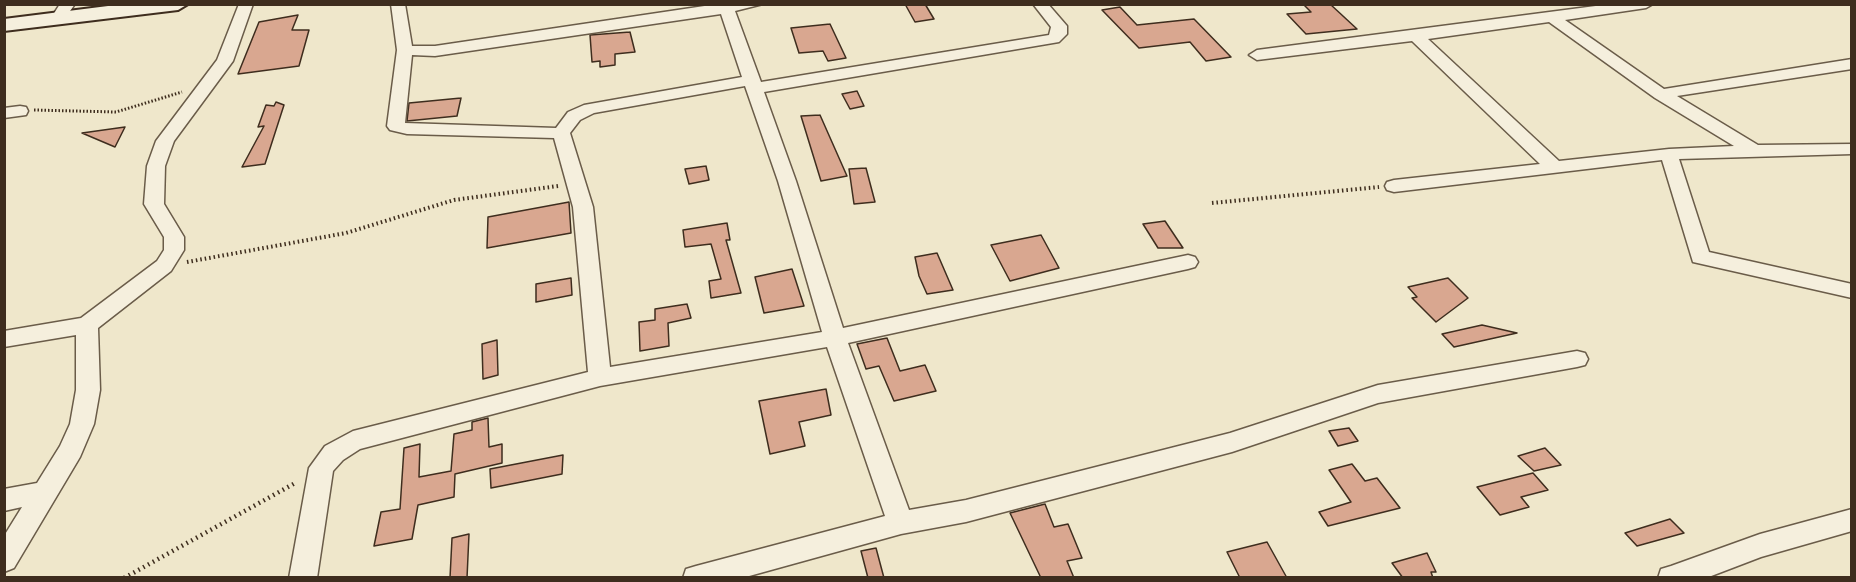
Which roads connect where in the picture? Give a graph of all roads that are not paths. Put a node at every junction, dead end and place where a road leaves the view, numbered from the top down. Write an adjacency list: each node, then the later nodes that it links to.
1 (178, 4): 8 (street)
2 (246, 4): 25 (street)
3 (398, 4): 12 (street)
4 (756, 4): 7 (street)
5 (1040, 4): 15 (street)
6 (1646, 4): 9 (street)
7 (725, 7): 12 (street); 15 (street)
8 (63, 11): 10 (street)
9 (1553, 18): 11 (street); 16 (street)
10 (4, 25)
11 (1416, 36): 13 (street); 21 (street)
12 (405, 50): 17 (street)
13 (1257, 55)
14 (1851, 64): 16 (street)
15 (753, 84): 17 (street); 26 (street)
16 (1661, 94): 19 (street)
17 (561, 133): 29 (street)
18 (1851, 149): 19 (street)
19 (1754, 150): 20 (street)
20 (1669, 154): 21 (street); 24 (street)
21 (1554, 166): 22 (street)
22 (1394, 186)
23 (1188, 262): 26 (street)
24 (1851, 291)
25 (87, 325): 27 (street); 30 (street)
26 (835, 338): 29 (street); 33 (street)
27 (4, 339)
28 (1577, 359): 33 (street)
29 (600, 377): 35 (street)
30 (43, 493): 31 (street); 34 (street)
31 (4, 500)
32 (1851, 520): 37 (street)
33 (901, 523): 36 (street)
34 (4, 560)
35 (303, 578)
36 (696, 578)
37 (1671, 578)

